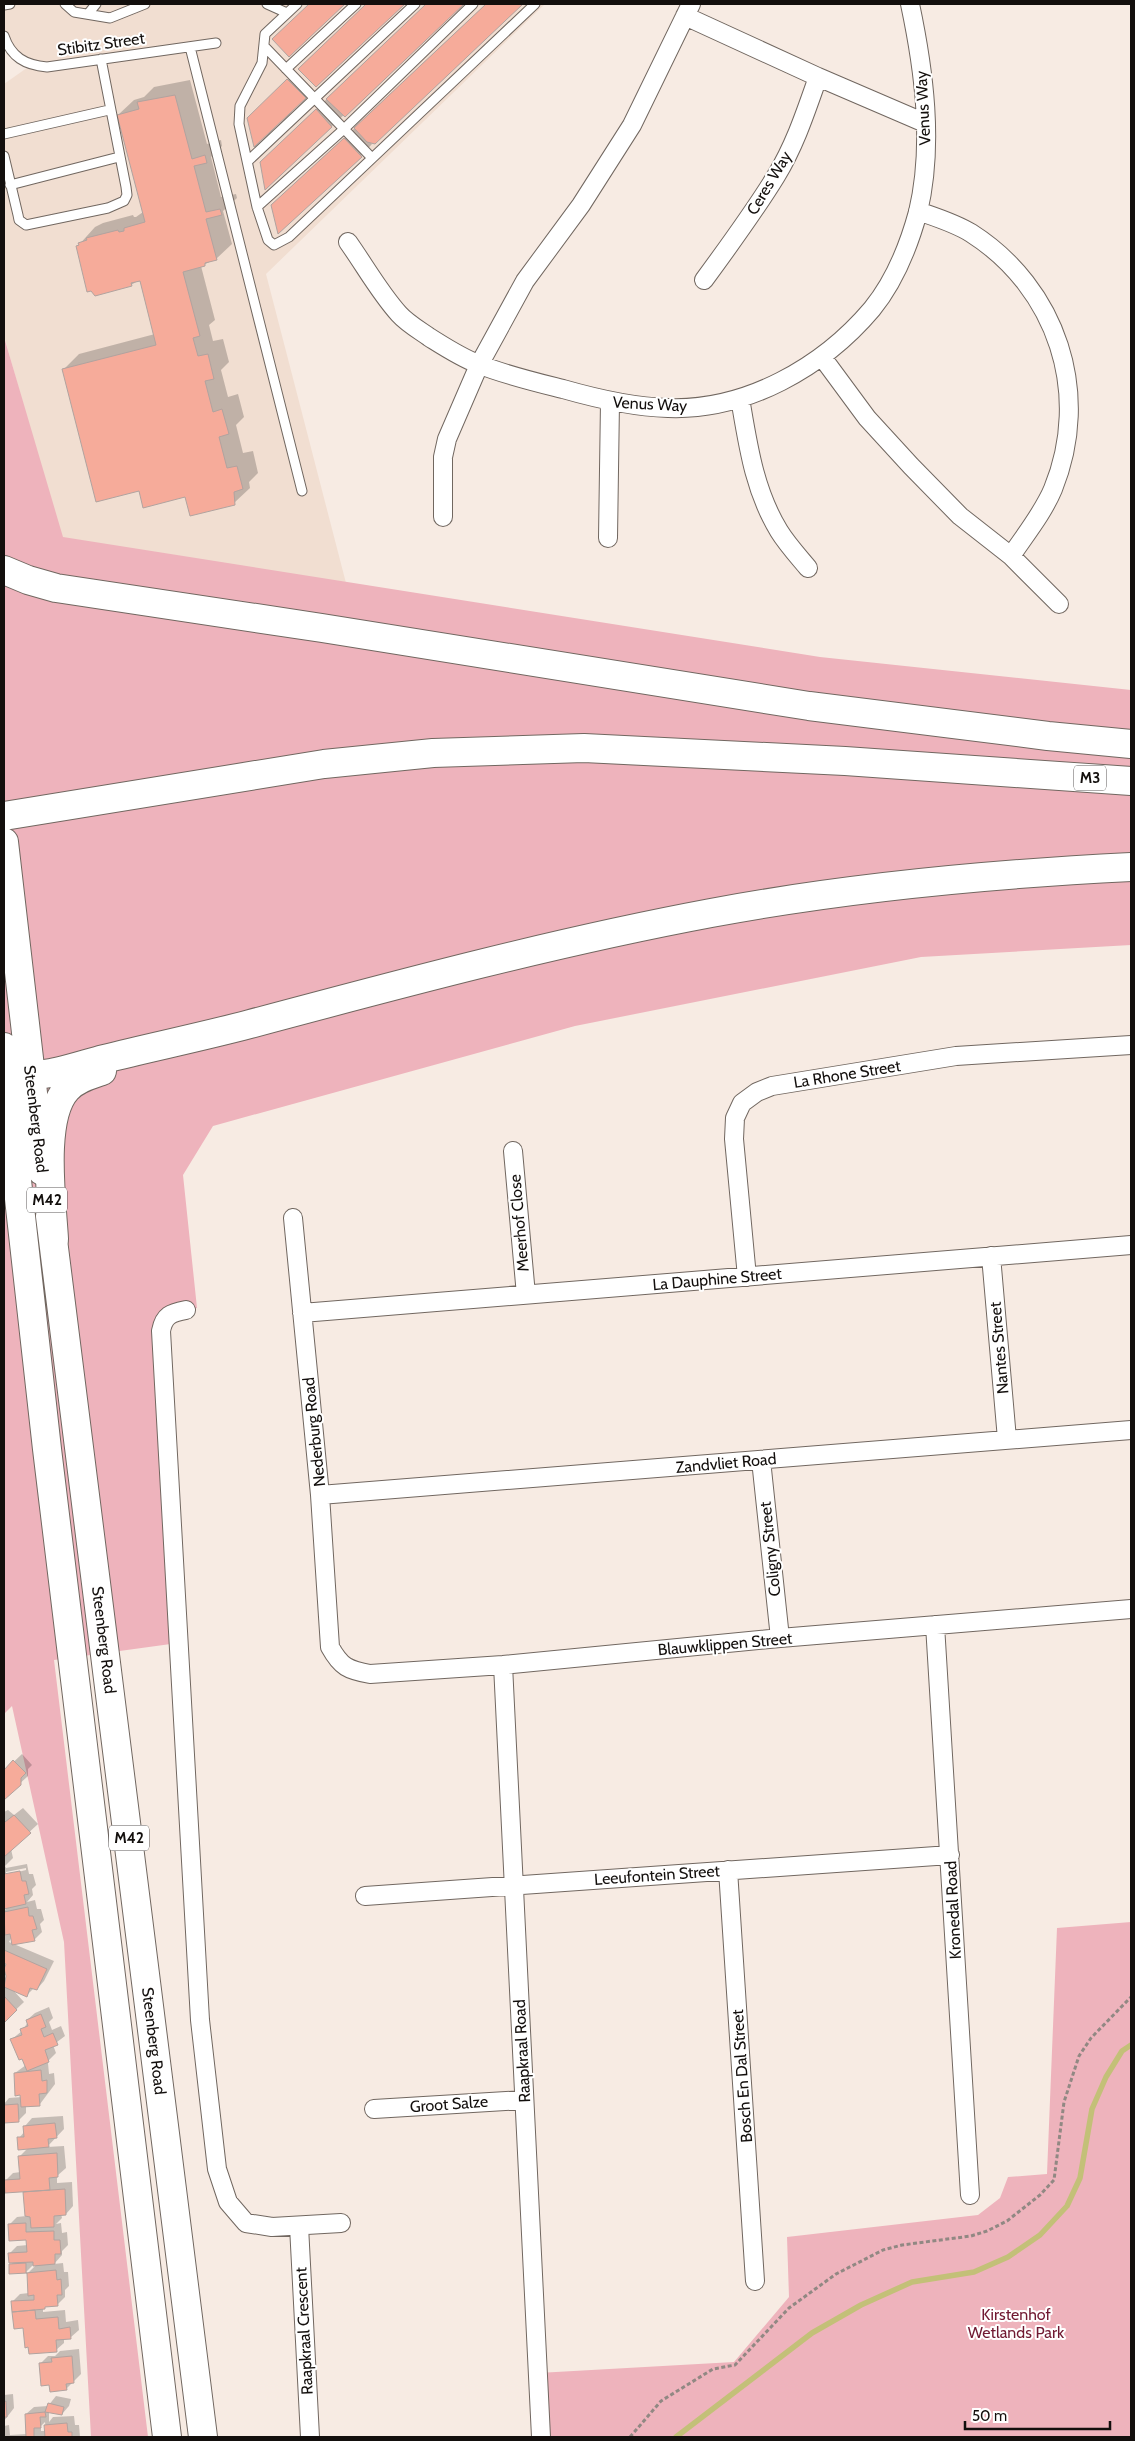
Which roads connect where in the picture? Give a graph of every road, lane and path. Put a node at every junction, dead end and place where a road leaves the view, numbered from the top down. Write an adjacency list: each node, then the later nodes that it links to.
1 (10, 4): 12 (lane)
2 (64, 4): 15 (lane)
3 (96, 4): 15 (lane)
4 (145, 4): 15 (lane)
5 (268, 4): 14 (lane)
6 (297, 4): 14 (lane)
7 (356, 4): 21 (lane)
8 (415, 4): 23 (lane)
9 (473, 4): 26 (lane)
10 (534, 4): 30 (lane)
11 (910, 4): 25 (street, Venus Way)
12 (4, 5)
13 (688, 10): 22 (street); 38 (street)
14 (287, 13): 19 (lane)
15 (88, 14)
16 (4, 36): 20 (lane, Stibitz Street)
17 (216, 43): 18 (lane, Stibitz Street)
18 (190, 46): 20 (lane, Stibitz Street); 41 (lane)
19 (264, 46): 21 (lane); 31 (lane)
20 (101, 59): 24 (lane)
21 (286, 69): 23 (lane)
22 (818, 77): 25 (street); 36 (street, Ceres Way)
23 (315, 99): 26 (lane); 31 (lane)
24 (109, 110): 27 (lane); 29 (lane)
25 (925, 123): 34 (street, Venus Way)
26 (344, 129): 30 (lane); 33 (lane)
27 (4, 134)
28 (4, 156): 32 (lane)
29 (119, 157): 32 (lane); 32 (lane)
30 (372, 158): 33 (lane)
31 (248, 161): 33 (lane)
32 (10, 185)
33 (257, 206)
34 (918, 211): 37 (street, Venus Way); 44 (street)
35 (348, 242): 38 (street, Venus Way)
36 (704, 280)
37 (822, 357): 39 (street, Venus Way); 44 (street)
38 (479, 365): 40 (street, Venus Way); 42 (street)
39 (740, 398): 40 (street, Venus Way); 45 (street)
40 (610, 402): 43 (street)
41 (302, 491)
42 (443, 518)
43 (608, 538)
44 (1010, 556): 47 (street)
45 (808, 568)
46 (4, 570): 48 (main road)
47 (1059, 604)
48 (1131, 744)
49 (1131, 781): 50 (main road, M3)
50 (4, 816)
51 (4, 842): 56 (main road, Steenberg Road / M42)
52 (1131, 867): 53 (main road)
53 (173, 1044): 56 (main road); 59 (main road)
54 (1131, 1045): 62 (street, La Rhone Street)
55 (4, 1055): 56 (main road); 86 (main road, Steenberg Road / M42)
56 (31, 1075): 59 (main road, Steenberg Road / M42)
57 (513, 1150): 63 (street, Meerhof Close)
58 (293, 1218): 65 (street, Nederburg Road)
59 (54, 1240): 87 (main road, Steenberg Road / M42)
60 (1131, 1245): 61 (street, La Dauphine Street)
61 (992, 1256): 62 (street, La Dauphine Street); 67 (street, Nantes Street)
62 (747, 1277): 63 (street, La Dauphine Street)
63 (526, 1295): 65 (street, La Dauphine Street)
64 (186, 1310): 84 (street)
65 (302, 1313): 69 (street, Nederburg Road)
66 (1131, 1430): 67 (street, Zandvliet Road)
67 (1007, 1439): 68 (street, Zandvliet Road)
68 (761, 1460): 69 (street, Zandvliet Road); 72 (street, Coligny Street)
69 (320, 1495): 73 (street, Nederburg Road)
70 (1131, 1609): 71 (street, Blauwklippen Street)
71 (935, 1625): 72 (street, Blauwklippen Street); 75 (street, Kronedal Road)
72 (780, 1638): 74 (street, Blauwklippen Street)
73 (330, 1647): 74 (street, Blauwklippen Street)
74 (503, 1665): 77 (street, Raapkraal Road)
75 (950, 1855): 76 (street, Leeufontein Street); 82 (street, Kronedal Road)
76 (728, 1870): 77 (street, Leeufontein Street); 85 (street, Bosch En Dal Street)
77 (514, 1884): 78 (street, Leeufontein Street); 80 (street, Raapkraal Road)
78 (365, 1896)
79 (1131, 1996): 90 (path)
80 (524, 2100): 81 (street, Groot Salze); 89 (street, Raapkraal Road)
81 (374, 2109)
82 (970, 2195)
83 (341, 2223): 84 (street)
84 (299, 2226): 88 (street, Raapkraal Crescent)
85 (756, 2281)
86 (168, 2437)
87 (203, 2437)
88 (310, 2437)
89 (541, 2437)
90 (630, 2437)

